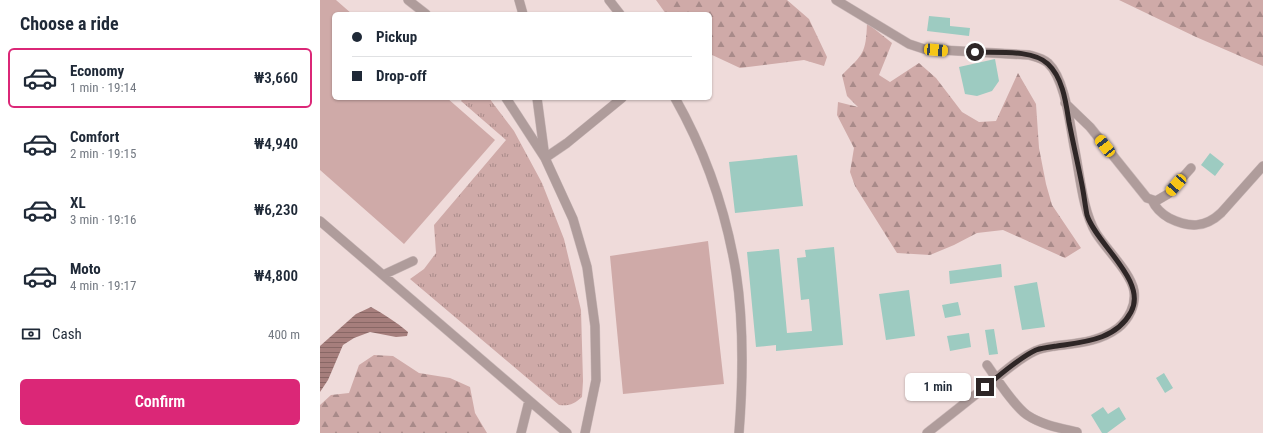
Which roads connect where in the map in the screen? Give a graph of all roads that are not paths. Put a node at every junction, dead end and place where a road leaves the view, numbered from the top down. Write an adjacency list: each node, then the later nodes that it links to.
1 (408, 0): 5 (street)
2 (519, 0): 6 (street)
3 (608, 0): 7 (street)
4 (836, 0): 12 (street)
5 (423, 12)
6 (522, 12)
7 (618, 12)
8 (507, 100): 13 (street)
9 (537, 100): 13 (street)
10 (620, 100): 13 (street)
11 (676, 100): 27 (street)
12 (1065, 103): 16 (street); 21 (street)
13 (545, 158): 26 (street)
14 (1263, 166): 16 (street)
15 (1191, 168): 16 (street)
16 (1152, 200)
17 (320, 221): 19 (street)
18 (413, 261): 19 (street)
19 (383, 275): 22 (street)
20 (987, 365): 21 (street)
21 (996, 378): 23 (street); 28 (street)
22 (529, 400): 24 (street); 25 (street)
23 (1077, 432)
24 (521, 433)
25 (567, 433)
26 (585, 433)
27 (739, 433)
28 (927, 433)

